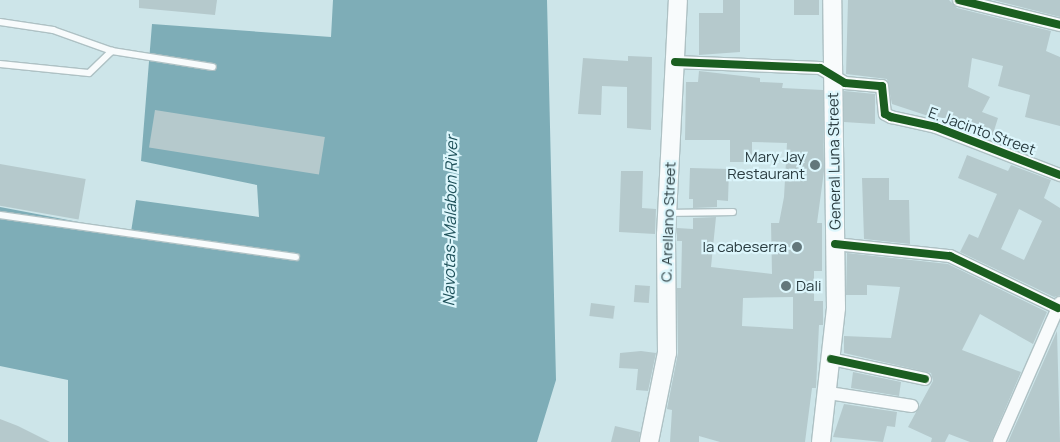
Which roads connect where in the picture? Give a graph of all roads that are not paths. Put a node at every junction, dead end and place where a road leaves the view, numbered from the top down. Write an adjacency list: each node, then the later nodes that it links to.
1 (678, 0): 7 (main road, C. Arellano Street)
2 (832, 0): 10 (main road, General Luna Street)
3 (958, 0): 5 (street)
4 (0, 22): 6 (lane)
5 (1060, 24)
6 (112, 52): 8 (lane); 9 (lane)
7 (675, 62): 10 (street); 13 (main road, C. Arellano Street)
8 (0, 64)
9 (213, 67)
10 (833, 75): 11 (street, E. Jacinto Street); 15 (main road, General Luna Street)
11 (1060, 175)
12 (733, 212): 13 (lane)
13 (667, 213): 22 (main road, C. Arellano Street)
14 (0, 215): 16 (lane)
15 (834, 244): 17 (street); 18 (main road, General Luna Street)
16 (296, 258)
17 (1059, 305): 24 (street)
18 (831, 359): 19 (street); 20 (main road, General Luna Street)
19 (925, 379)
20 (829, 393): 21 (street); 23 (main road, General Luna Street)
21 (912, 406)
22 (649, 442)
23 (821, 442)
24 (999, 442)

